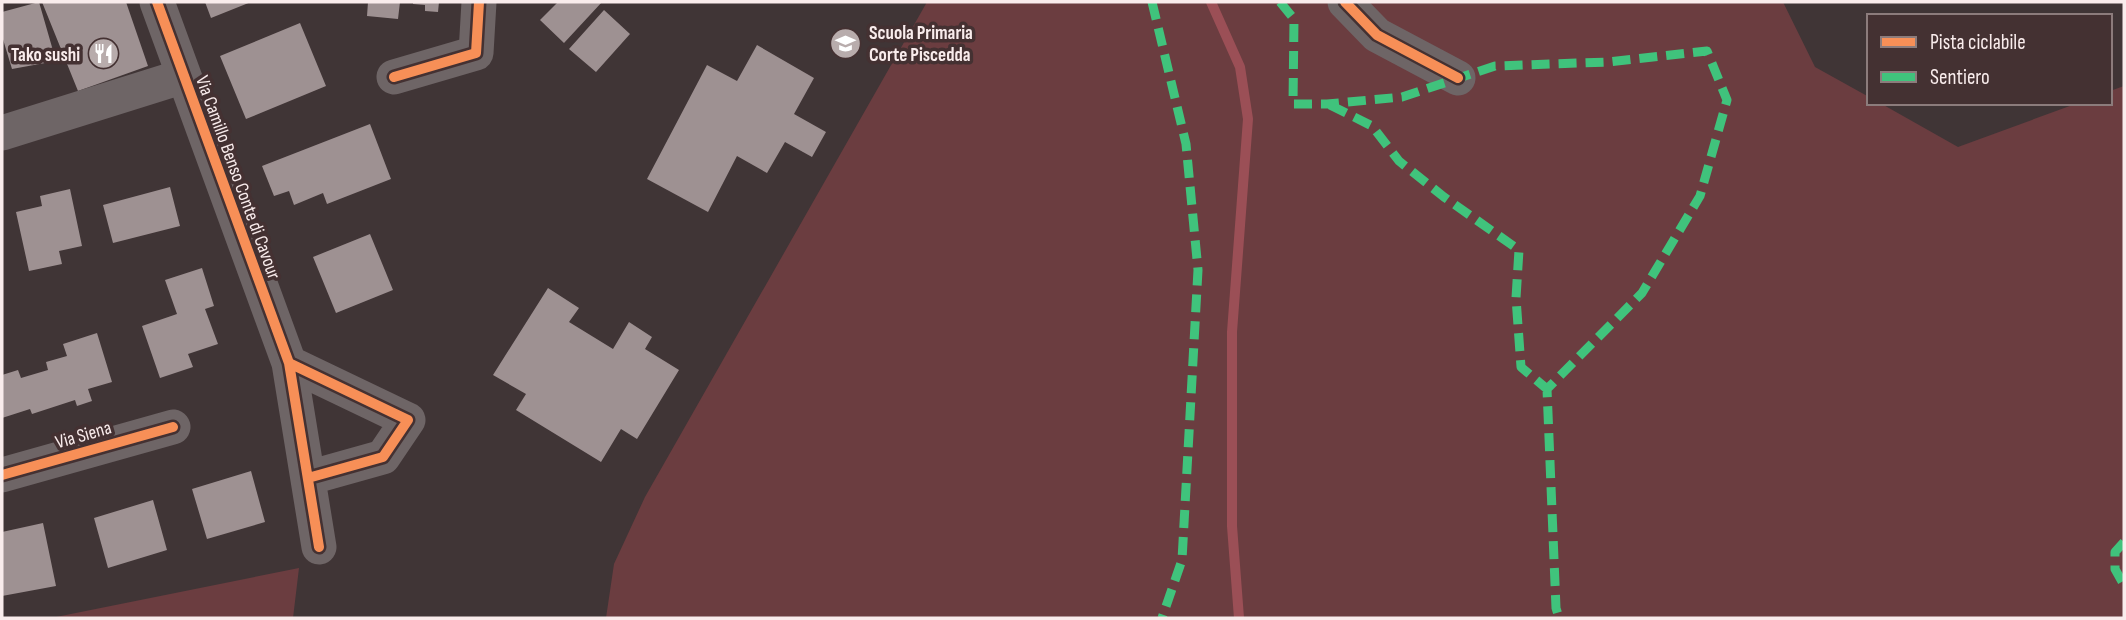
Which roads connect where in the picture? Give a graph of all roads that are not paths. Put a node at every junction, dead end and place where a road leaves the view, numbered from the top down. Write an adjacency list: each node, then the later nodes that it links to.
1 (157, 2): 4 (street, Via Camillo Benso Conte di Cavour)
2 (478, 2): 5 (street)
3 (1345, 2): 6 (street)
4 (184, 76): 7 (street); 8 (street, Via Camillo Benso Conte di Cavour)
5 (394, 77)
6 (1458, 78)
7 (2, 133)
8 (289, 363): 11 (street, Via Camillo Benso Conte di Cavour); 11 (street)
9 (173, 427): 10 (street, Via Siena)
10 (2, 475)
11 (308, 478): 12 (street, Via Camillo Benso Conte di Cavour)
12 (319, 547)

